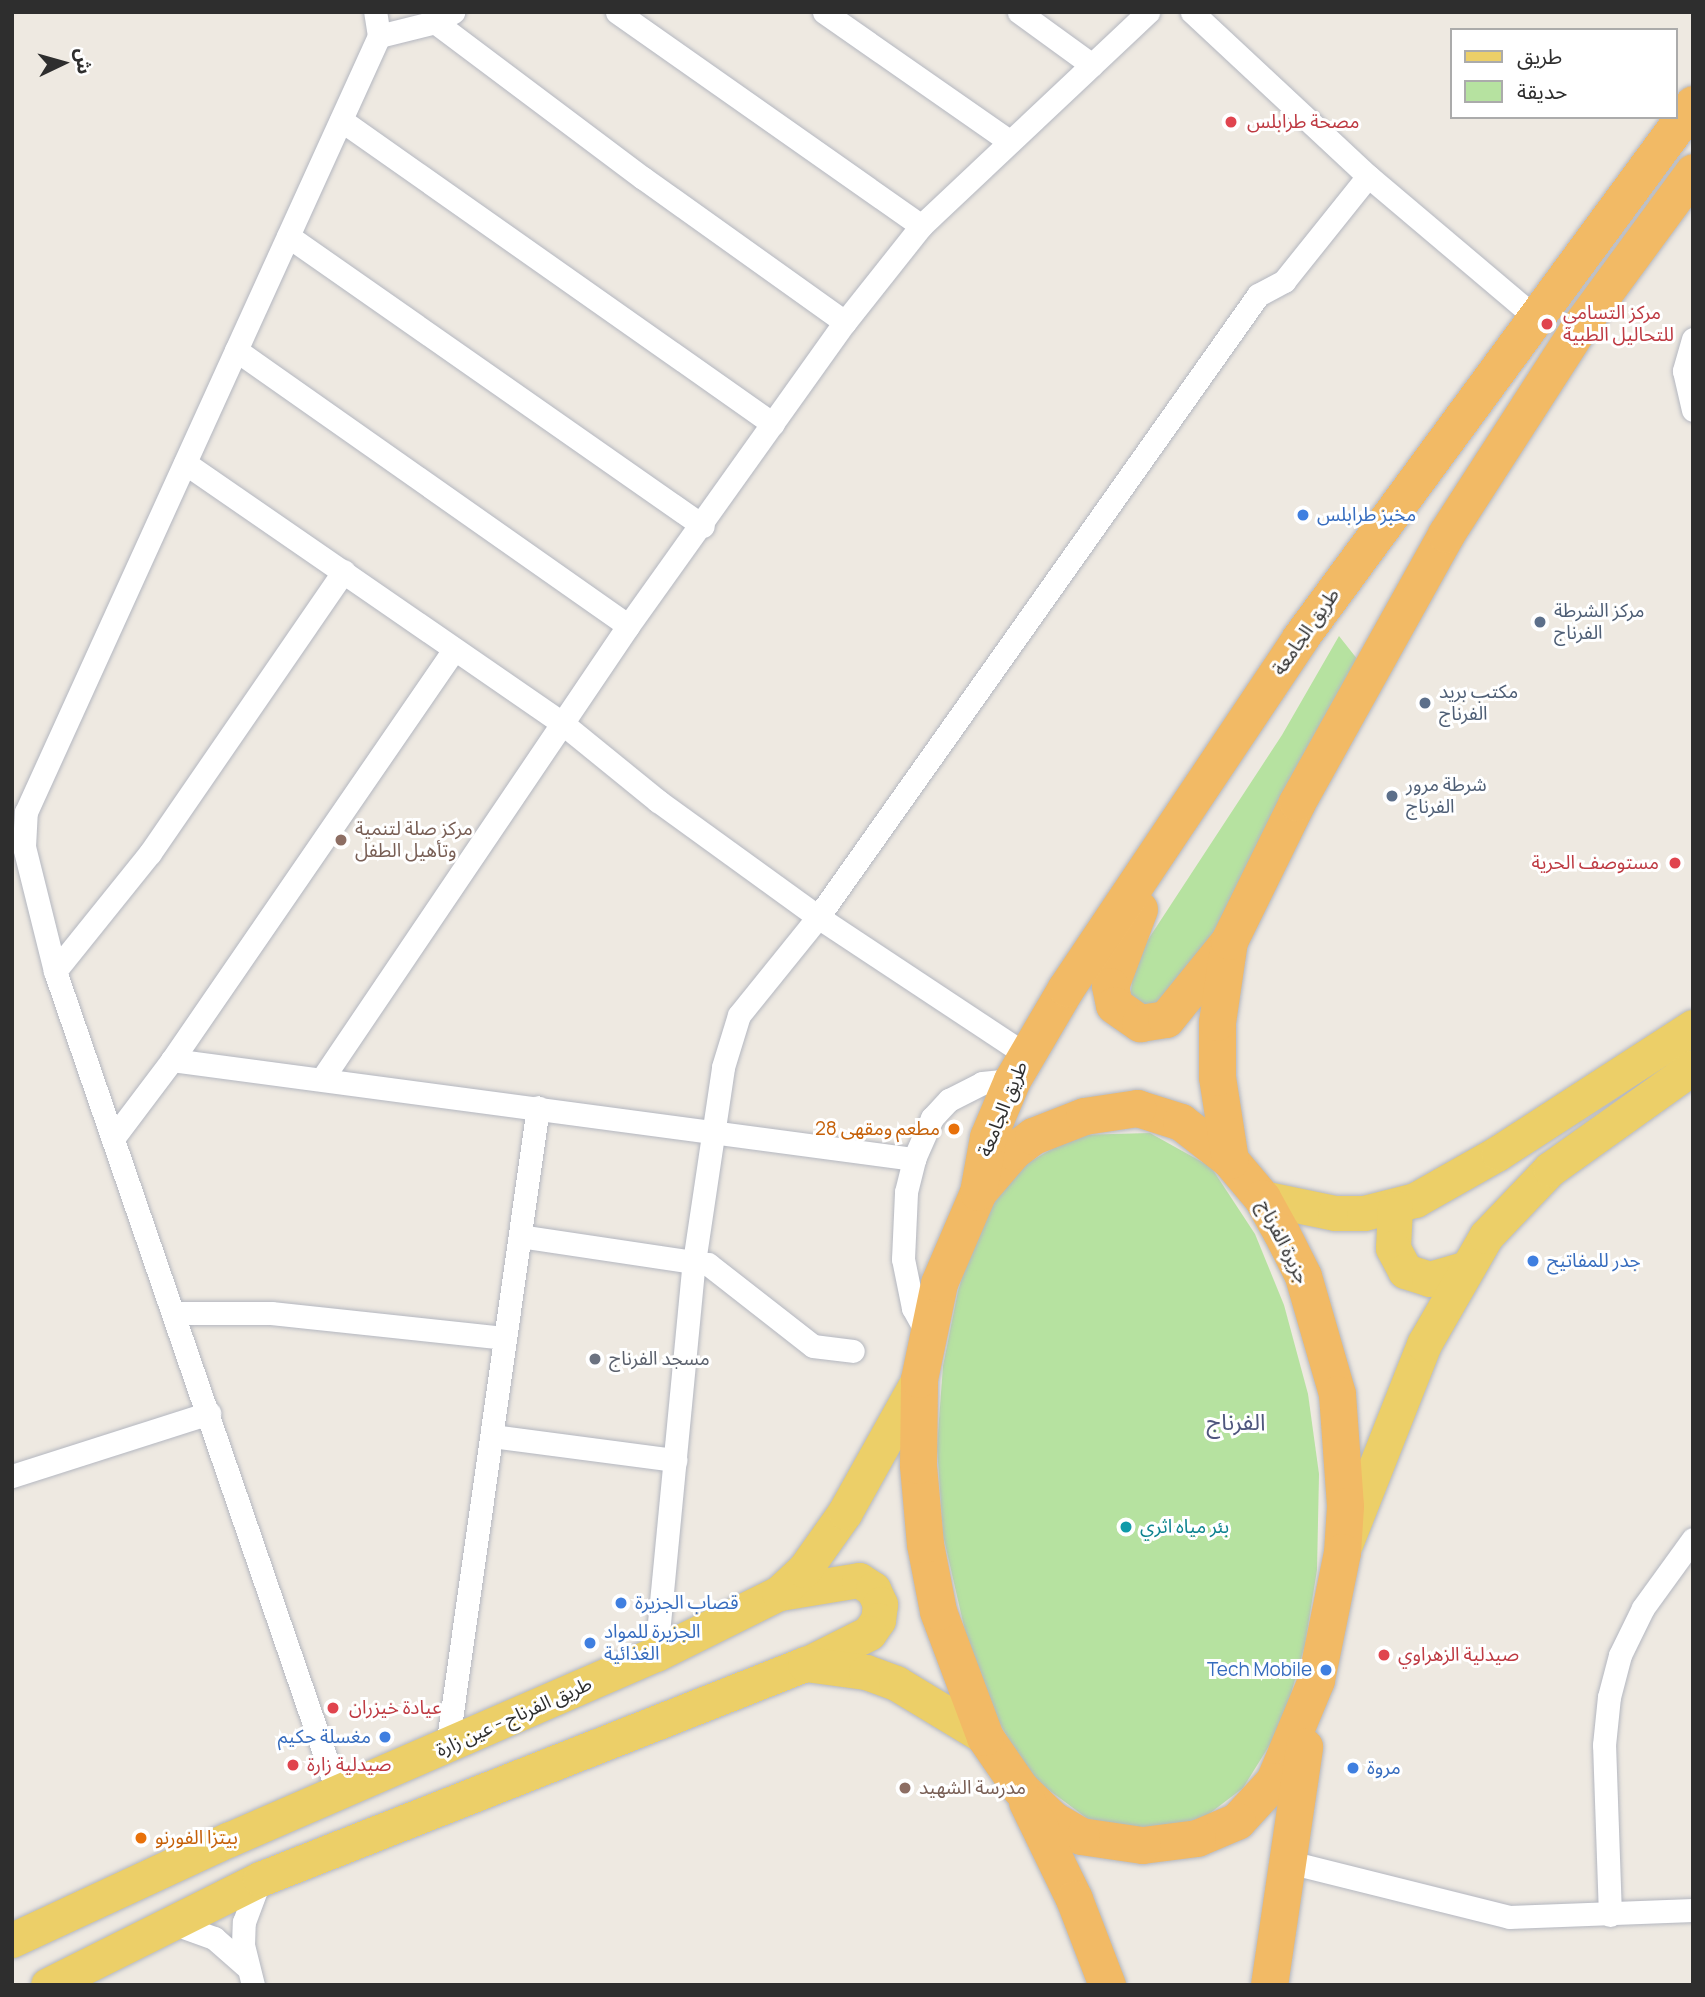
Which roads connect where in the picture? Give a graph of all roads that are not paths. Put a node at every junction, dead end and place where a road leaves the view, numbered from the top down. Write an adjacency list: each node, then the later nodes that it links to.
1 (375, 12): 8 (street)
2 (617, 12): 15 (street)
3 (824, 12): 12 (street)
4 (1019, 12): 9 (street)
5 (1148, 12): 9 (street)
6 (1192, 12): 14 (street)
7 (444, 17): 8 (street); 18 (street)
8 (379, 36): 11 (street)
9 (1091, 65): 12 (street)
10 (1693, 104): 17 (highway, طريق الجامعة)
11 (341, 120): 16 (street); 22 (street)
12 (1009, 141): 15 (street)
13 (1693, 172): 31 (highway)
14 (1368, 176): 17 (street); 30 (street)
15 (921, 226): 18 (street)
16 (288, 236): 20 (street); 24 (street)
17 (1537, 319): 29 (highway, طريق الجامعة)
18 (845, 322): 22 (street)
19 (1693, 340): 21 (street)
20 (236, 350): 23 (street); 26 (street)
21 (1693, 410)
22 (773, 424): 24 (street)
23 (185, 463): 25 (street); 32 (street)
24 (703, 526): 26 (street)
25 (344, 571): 27 (street); 32 (street)
26 (628, 626): 28 (street)
27 (454, 649): 28 (street); 34 (street)
28 (562, 723): 30 (street); 37 (street)
29 (1159, 853): 31 (highway); 35 (highway, طريق الجامعة)
30 (818, 917): 35 (street); 39 (street)
31 (1229, 941): 42 (highway)
32 (55, 971): 40 (street)
33 (1693, 1027): 45 (main road)
34 (172, 1060): 37 (street); 40 (street)
35 (1018, 1067): 41 (street); 43 (highway, طريق الجامعة)
36 (1693, 1067): 48 (main road)
37 (322, 1079): 38 (street)
38 (538, 1107): 39 (street); 46 (street)
39 (712, 1132): 41 (street); 47 (street)
40 (114, 1137): 49 (street)
41 (914, 1159): 50 (street)
42 (1230, 1160): 43 (highway, جزيرة الفرناج); 44 (highway, جزيرة الفرناج)
43 (978, 1192): 50 (highway, جزيرة الفرناج)
44 (1262, 1198): 45 (main road); 59 (highway, جزيرة الفرناج)
45 (1395, 1208): 48 (main road)
46 (520, 1236): 47 (street); 51 (street)
47 (694, 1262): 52 (street); 56 (street)
48 (1464, 1269): 59 (main road)
49 (176, 1313): 51 (street); 54 (street)
50 (928, 1335): 53 (highway, جزيرة الفرناج)
51 (504, 1338): 55 (street)
52 (853, 1351)
53 (919, 1379): 60 (main road, طريق الفرناج - عين زارة); 64 (highway, جزيرة الفرناج)
54 (209, 1413): 57 (street); 67 (street)
55 (492, 1436): 56 (street); 65 (street)
56 (675, 1460): 61 (street)
57 (12, 1476)
58 (1693, 1539): 71 (street)
59 (1342, 1552): 63 (highway, جزيرة الفرناج)
60 (779, 1593): 61 (main road, طريق الفرناج - عين زارة); 62 (main road)
61 (656, 1654): 65 (main road, طريق الفرناج - عين زارة)
62 (806, 1664): 64 (main road); 69 (main road)
63 (1316, 1680): 66 (highway, جزيرة الفرناج); 68 (highway)
64 (985, 1737): 66 (highway, جزيرة الفرناج)
65 (447, 1746): 67 (main road, طريق الفرناج - عين زارة)
66 (1020, 1788): 76 (highway)
67 (337, 1791): 73 (main road, طريق الفرناج - عين زارة)
68 (1285, 1860): 71 (street); 77 (highway)
69 (260, 1879): 72 (main road); 74 (street)
70 (1693, 1910): 71 (street)
71 (1610, 1915)
72 (173, 1923): 74 (street); 75 (main road)
73 (12, 1940)
74 (250, 1976)
75 (48, 1985)
76 (1107, 1985)
77 (1269, 1985)

